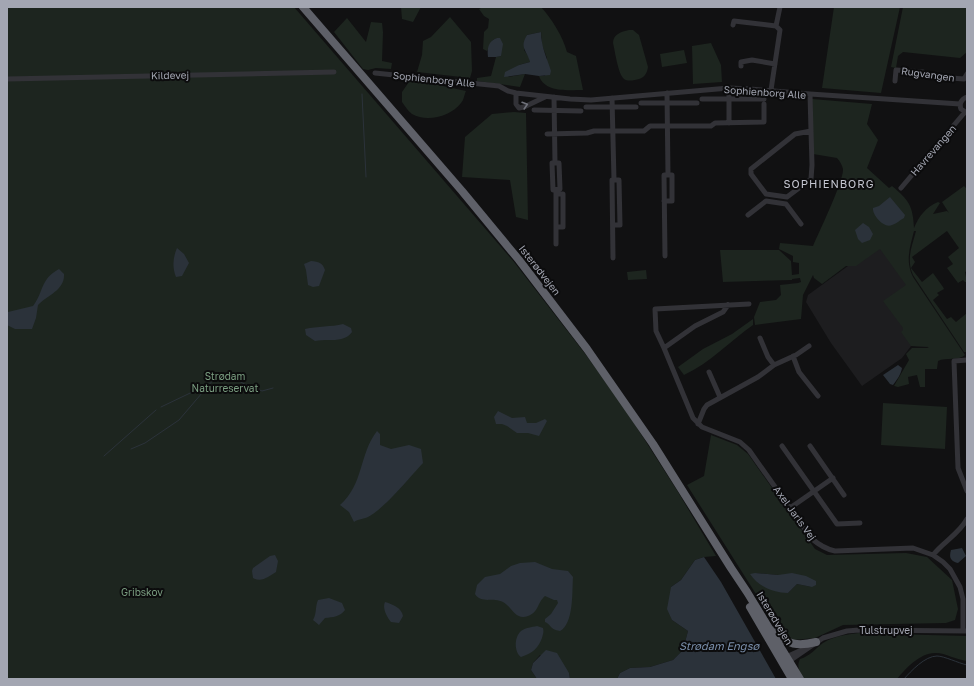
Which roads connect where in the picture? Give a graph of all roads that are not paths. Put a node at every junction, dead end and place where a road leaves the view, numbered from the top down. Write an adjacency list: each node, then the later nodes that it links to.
1 (303, 7): 70 (highway, Isterødvejen)
2 (780, 7): 4 (street)
3 (733, 26): 4 (street)
4 (776, 26): 5 (street)
5 (775, 64): 6 (street); 13 (street)
6 (741, 66)
7 (334, 72): 10 (street, Kildevej)
8 (375, 72): 14 (street, Sophienborg Alle)
9 (967, 74): 11 (street, Rugvangen)
10 (7, 79)
11 (895, 81)
12 (729, 88): 13 (street, Sophienborg Alle); 15 (street, Sophienborg Alle); 22 (street)
13 (771, 90): 16 (street, Sophienborg Alle)
14 (516, 93): 17 (street, Sophienborg Alle); 17 (street, one-way to 17)
15 (667, 93): 19 (street, Sophienborg Alle); 24 (street)
16 (810, 94): 26 (street, Sophienborg Alle); 35 (street)
17 (546, 96): 18 (street, Sophienborg Alle)
18 (554, 97): 19 (street, Sophienborg Alle); 30 (street)
19 (612, 98): 28 (street)
20 (967, 98): 26 (street)
21 (702, 99): 22 (street)
22 (729, 99): 32 (street); 32 (street)
23 (641, 103): 24 (street)
24 (667, 103): 25 (street); 33 (street)
25 (697, 103)
26 (960, 104): 31 (street)
27 (636, 107): 28 (street)
28 (612, 108): 30 (street); 34 (street)
29 (534, 110): 30 (street)
30 (554, 110): 36 (street)
31 (966, 113): 38 (street, Havrevangen)
32 (729, 123): 33 (street)
33 (667, 127): 34 (street); 46 (street)
34 (612, 130): 36 (street); 47 (street)
35 (811, 131): 39 (street); 40 (street)
36 (554, 133): 37 (street); 45 (street)
37 (547, 134)
38 (901, 188)
39 (765, 192): 40 (street); 41 (street)
40 (790, 195): 42 (street)
41 (763, 204): 42 (street); 43 (street)
42 (788, 207): 44 (street)
43 (748, 215)
44 (801, 224)
45 (556, 244)
46 (665, 256)
47 (613, 258)
48 (749, 304): 49 (street)
49 (728, 305): 52 (street); 52 (street)
50 (760, 338): 55 (street)
51 (808, 346): 53 (street)
52 (664, 348): 59 (street)
53 (793, 356): 55 (street); 57 (street)
54 (967, 360): 63 (street)
55 (774, 365): 58 (street)
56 (709, 372): 58 (street)
57 (818, 396)
58 (720, 397): 59 (street)
59 (698, 424): 66 (street, Axel Jarls Vej)
60 (782, 446): 64 (street)
61 (810, 446): 62 (street)
62 (833, 478): 64 (street); 65 (street)
63 (967, 491)
64 (814, 492): 66 (street); 68 (street)
65 (844, 494)
66 (790, 508): 69 (street, Axel Jarls Vej)
67 (967, 519): 69 (street)
68 (860, 523)
69 (932, 555): 72 (street, Axel Jarls Vej)
70 (731, 568): 71 (highway, Isterødvejen); 74 (highway, Isterødvejen)
71 (747, 592): 73 (highway); 74 (highway, Isterødvejen)
72 (965, 631): 73 (street, Tulstrupvej)
73 (816, 642): 74 (street, Tulstrupvej)
74 (786, 660): 75 (highway, Isterødvejen); 76 (highway, Isterødvejen)
75 (792, 679)
76 (800, 679)

